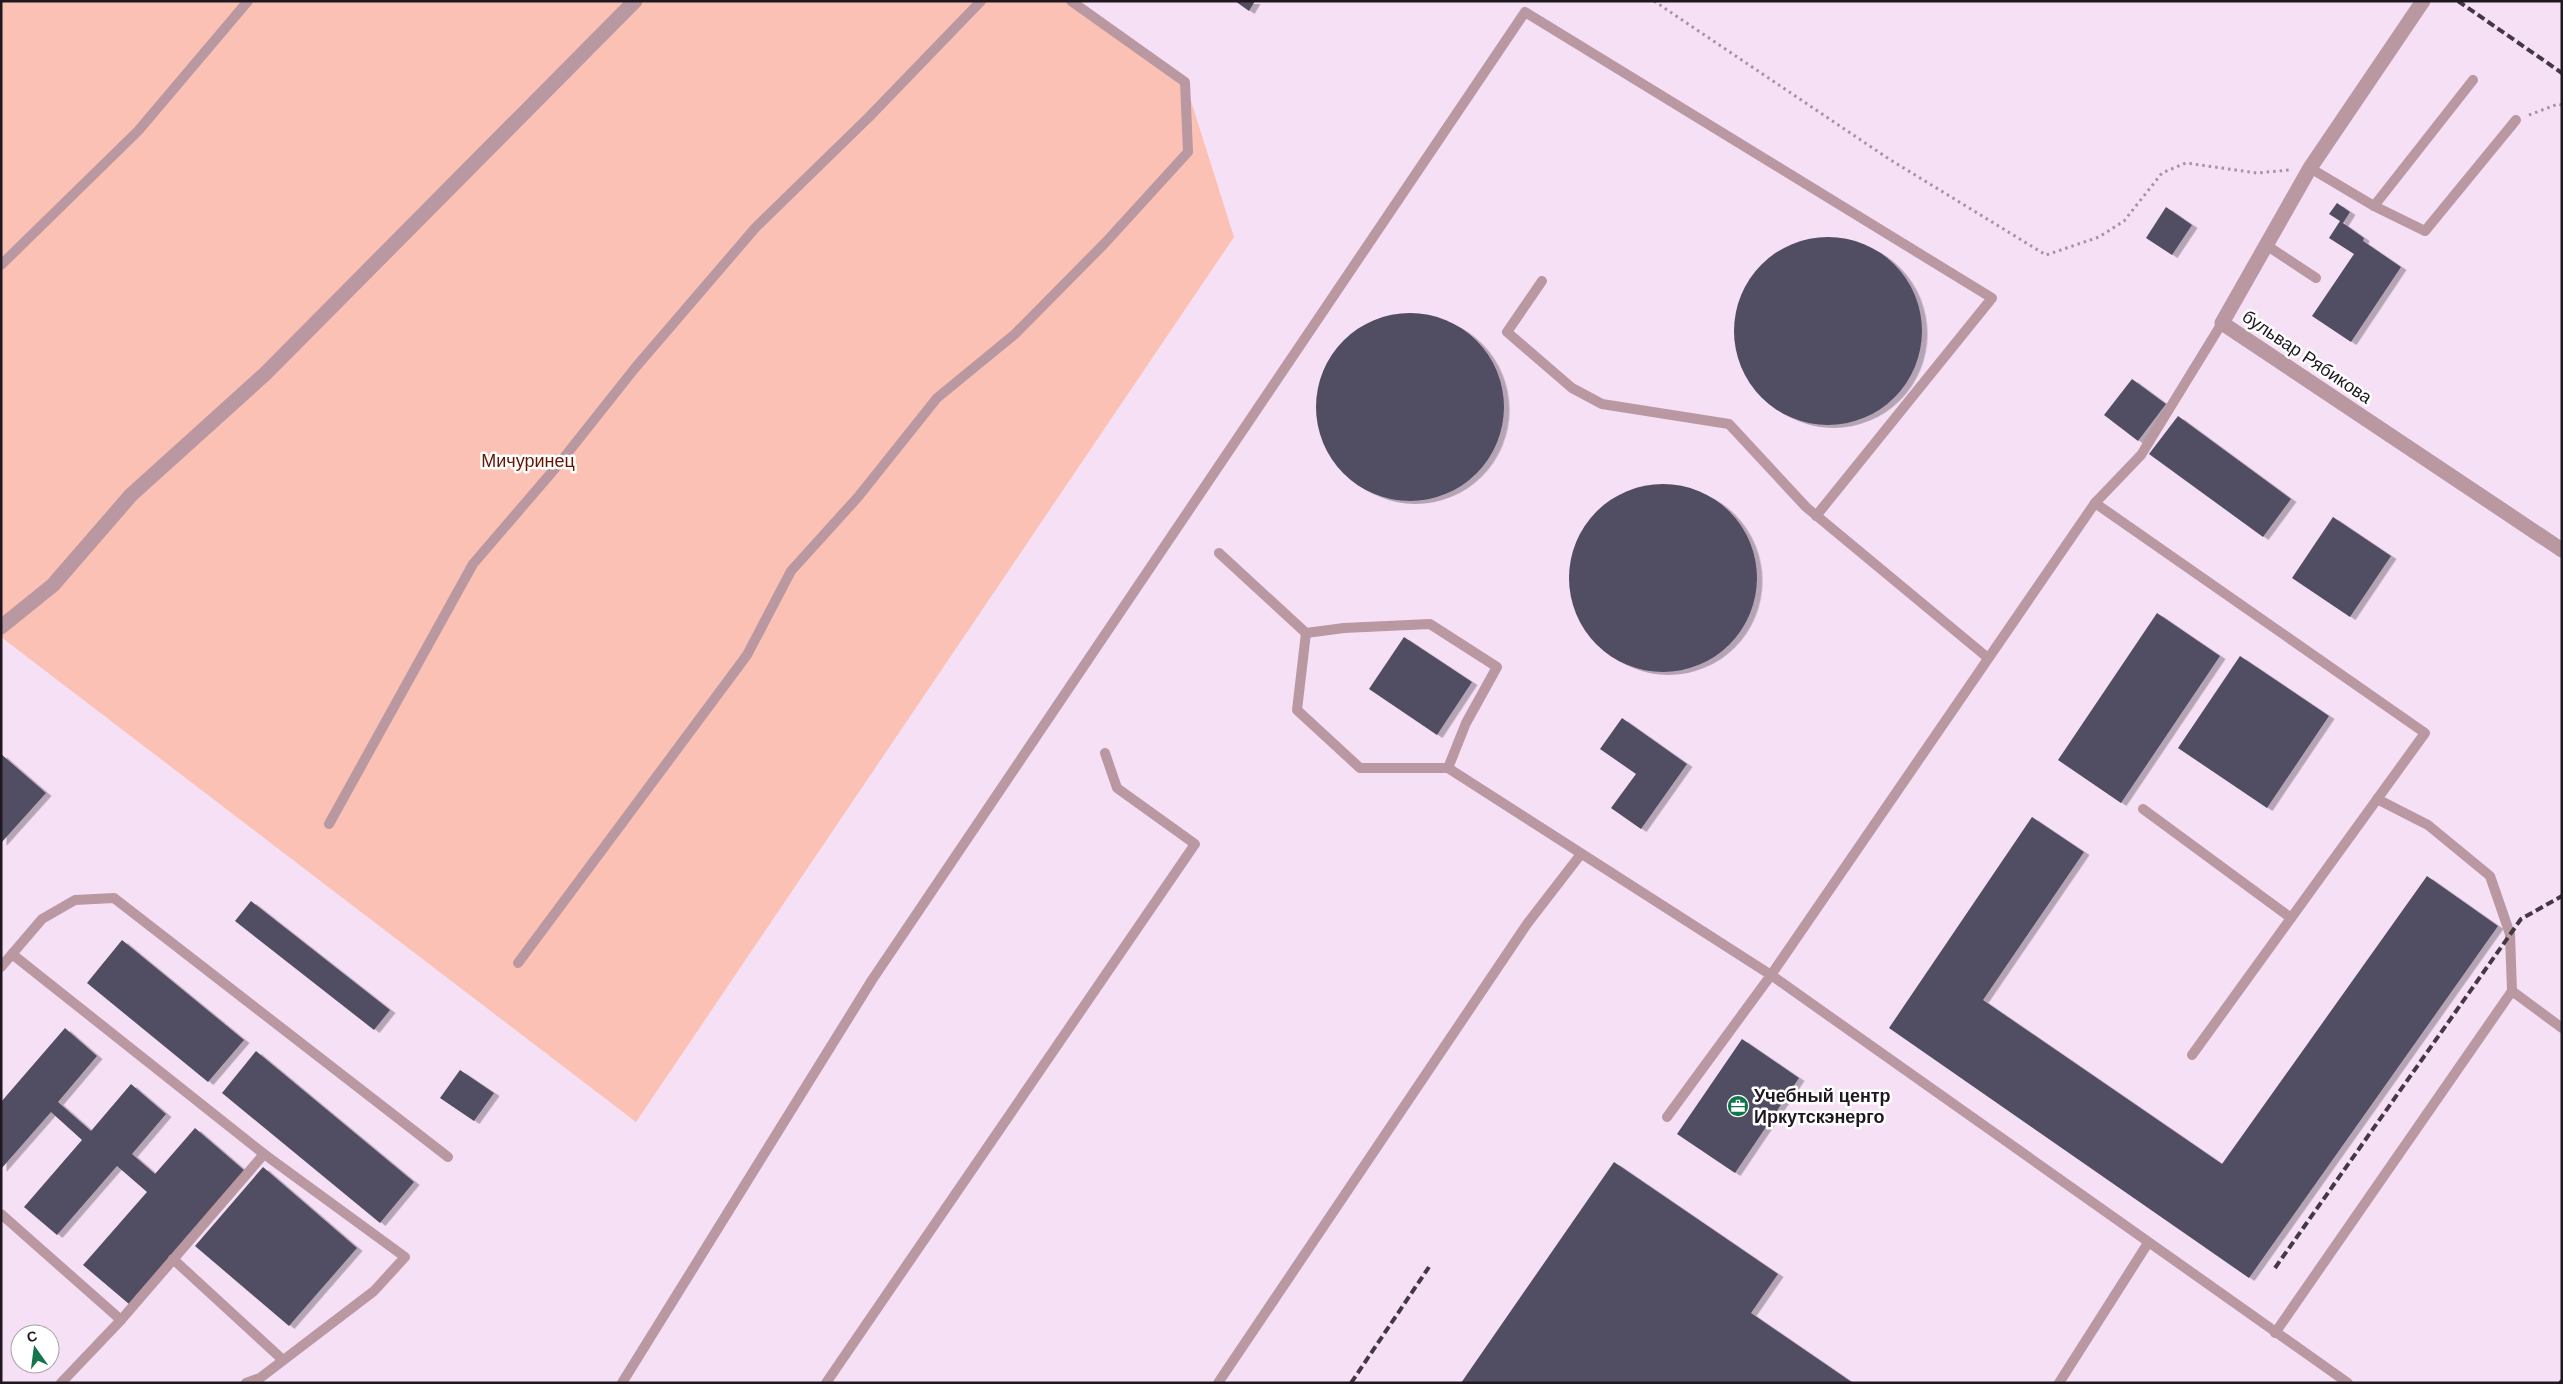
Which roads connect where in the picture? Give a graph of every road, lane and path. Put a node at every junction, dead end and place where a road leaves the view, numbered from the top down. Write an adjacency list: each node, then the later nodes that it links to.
1 (248, 1): 13 (lane)
2 (635, 1): 21 (street)
3 (981, 1): 28 (lane)
4 (1071, 1): 32 (lane)
5 (1654, 1): 10 (path)
6 (2423, 1): 10 (street, бульвар Рябикова)
7 (2472, 80): 11 (lane)
8 (2562, 105): 9 (path)
9 (2516, 120): 11 (lane)
10 (2310, 168): 11 (lane); 12 (street, бульвар Рябикова)
11 (2374, 206)
12 (2266, 244): 14 (lane); 16 (street, бульвар Рябикова)
13 (1, 265)
14 (2316, 278)
15 (1542, 281): 18 (lane)
16 (2222, 323): 17 (lane); 19 (street, бульвар Рябикова)
17 (2094, 503): 23 (lane); 26 (lane)
18 (1816, 516): 23 (lane); 50 (lane)
19 (2562, 550)
20 (1218, 553): 22 (lane)
21 (1, 627)
22 (1306, 633): 25 (lane); 25 (lane)
23 (1988, 658): 34 (lane)
24 (1105, 753): 51 (lane)
25 (1448, 768): 29 (lane)
26 (2377, 799): 30 (lane); 35 (lane)
27 (2143, 809): 30 (lane)
28 (329, 824)
29 (1581, 854): 34 (lane); 52 (lane)
30 (2291, 918): 37 (lane)
31 (12, 954): 33 (lane); 39 (lane); 40 (lane)
32 (518, 963)
33 (1, 967)
34 (1771, 975): 38 (lane); 42 (lane)
35 (2512, 991): 36 (lane); 45 (lane)
36 (2562, 1028)
37 (2192, 1055)
38 (1667, 1117)
39 (264, 1154): 43 (lane); 46 (lane)
40 (448, 1157)
41 (1, 1214): 44 (lane)
42 (2148, 1243): 45 (lane); 53 (lane)
43 (173, 1259): 44 (lane); 46 (lane)
44 (120, 1320): 48 (lane)
45 (2275, 1333): 54 (lane)
46 (283, 1360): 47 (lane)
47 (260, 1380): 49 (lane)
48 (61, 1383)
49 (246, 1383)
50 (622, 1383)
51 (826, 1383)
52 (1218, 1383)
53 (2059, 1383)
54 (2348, 1383)

